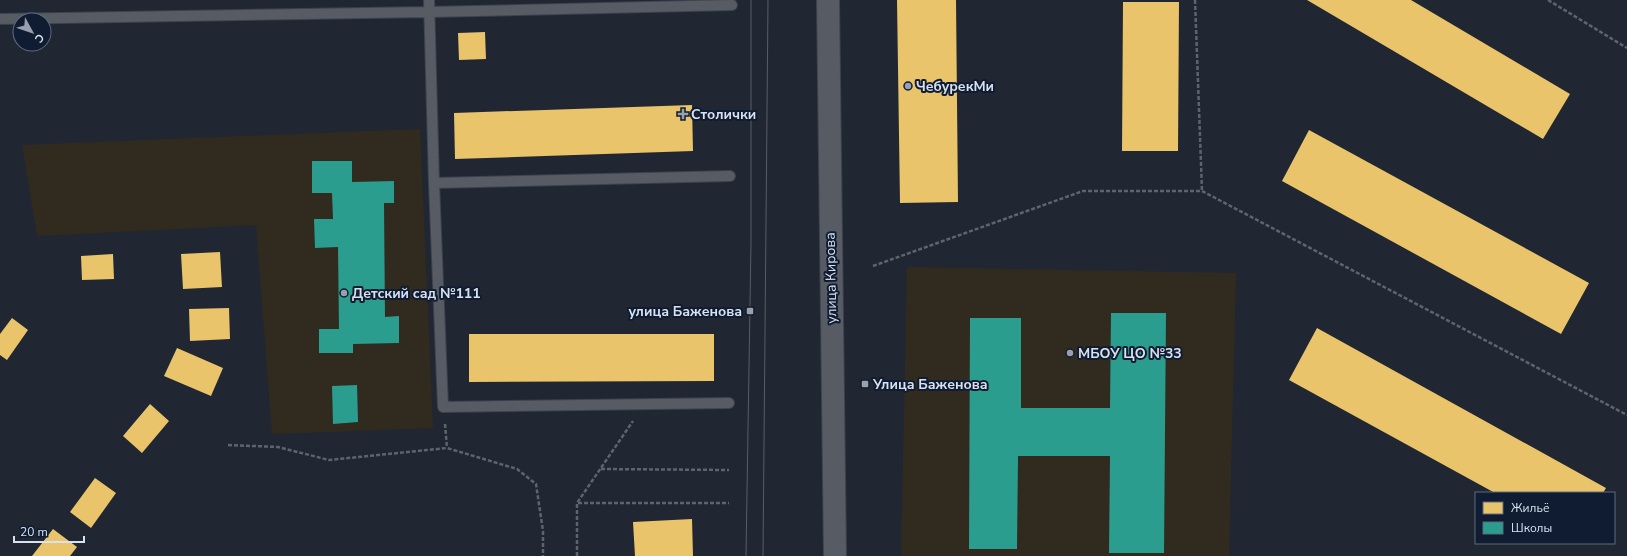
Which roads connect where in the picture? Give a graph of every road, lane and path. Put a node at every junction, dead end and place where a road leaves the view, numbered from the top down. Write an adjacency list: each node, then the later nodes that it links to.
1 (429, 0): 6 (lane)
2 (828, 0): 25 (street, улица Кирова)
3 (1195, 0): 11 (path)
4 (1548, 0): 8 (path)
5 (732, 5): 6 (lane)
6 (430, 12): 7 (lane); 10 (lane)
7 (0, 19)
8 (1627, 48)
9 (730, 176): 10 (lane)
10 (434, 183): 15 (lane)
11 (1202, 191): 12 (path); 16 (path)
12 (873, 266)
13 (729, 403): 14 (lane)
14 (645, 404): 15 (lane); 19 (path)
15 (443, 406): 18 (path)
16 (1627, 415)
17 (228, 445): 18 (path)
18 (447, 448): 23 (path)
19 (600, 469): 20 (path); 21 (path)
20 (729, 470)
21 (578, 503): 22 (path); 24 (path)
22 (729, 503)
23 (543, 556)
24 (577, 556)
25 (835, 556)

